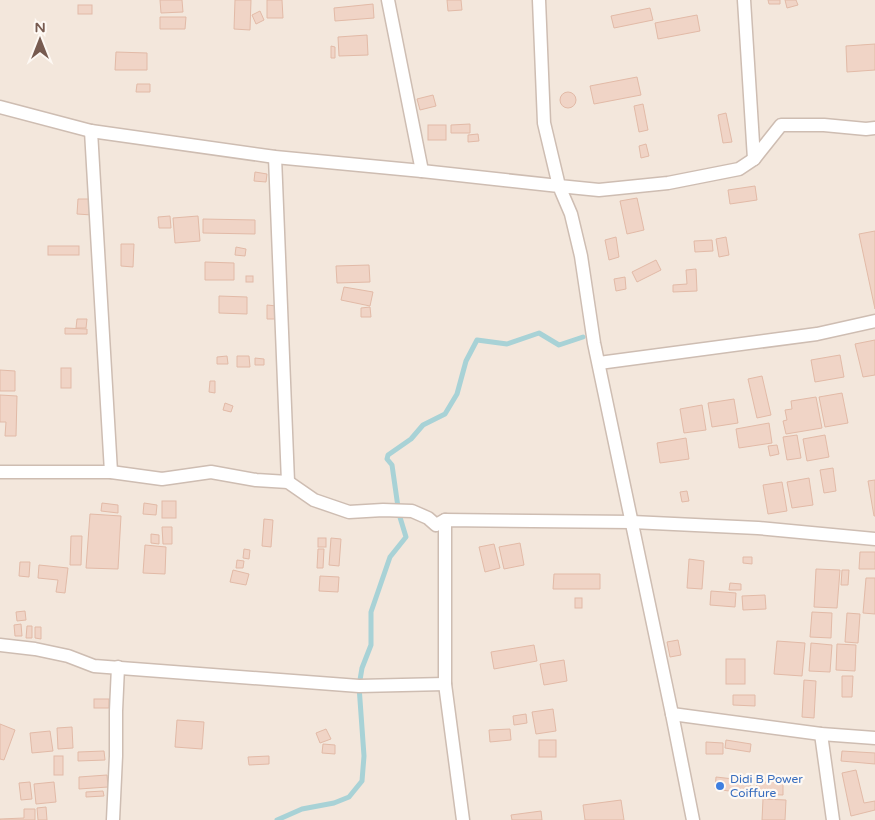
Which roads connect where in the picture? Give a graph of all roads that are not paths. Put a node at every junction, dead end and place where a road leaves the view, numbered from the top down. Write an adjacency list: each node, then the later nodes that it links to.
1 (388, 0): 9 (street)
2 (539, 0): 10 (street)
3 (744, 0): 8 (street)
4 (0, 107): 6 (street)
5 (875, 128): 8 (street)
6 (92, 131): 7 (street); 14 (street)
7 (275, 157): 9 (street); 15 (street)
8 (754, 159): 10 (street)
9 (422, 171): 10 (street)
10 (559, 186): 12 (street)
11 (875, 321): 12 (street)
12 (599, 363): 17 (street)
13 (0, 472): 14 (street)
14 (111, 472): 15 (street)
15 (288, 482): 16 (street)
16 (445, 520): 17 (street); 21 (street)
17 (632, 522): 18 (street); 22 (street)
18 (875, 539)
19 (0, 645): 20 (street)
20 (118, 667): 21 (street); 25 (street)
21 (445, 684): 26 (street)
22 (672, 714): 23 (street); 27 (street)
23 (821, 734): 24 (street); 28 (street)
24 (875, 738)
25 (113, 820)
26 (463, 820)
27 (692, 820)
28 (833, 820)

